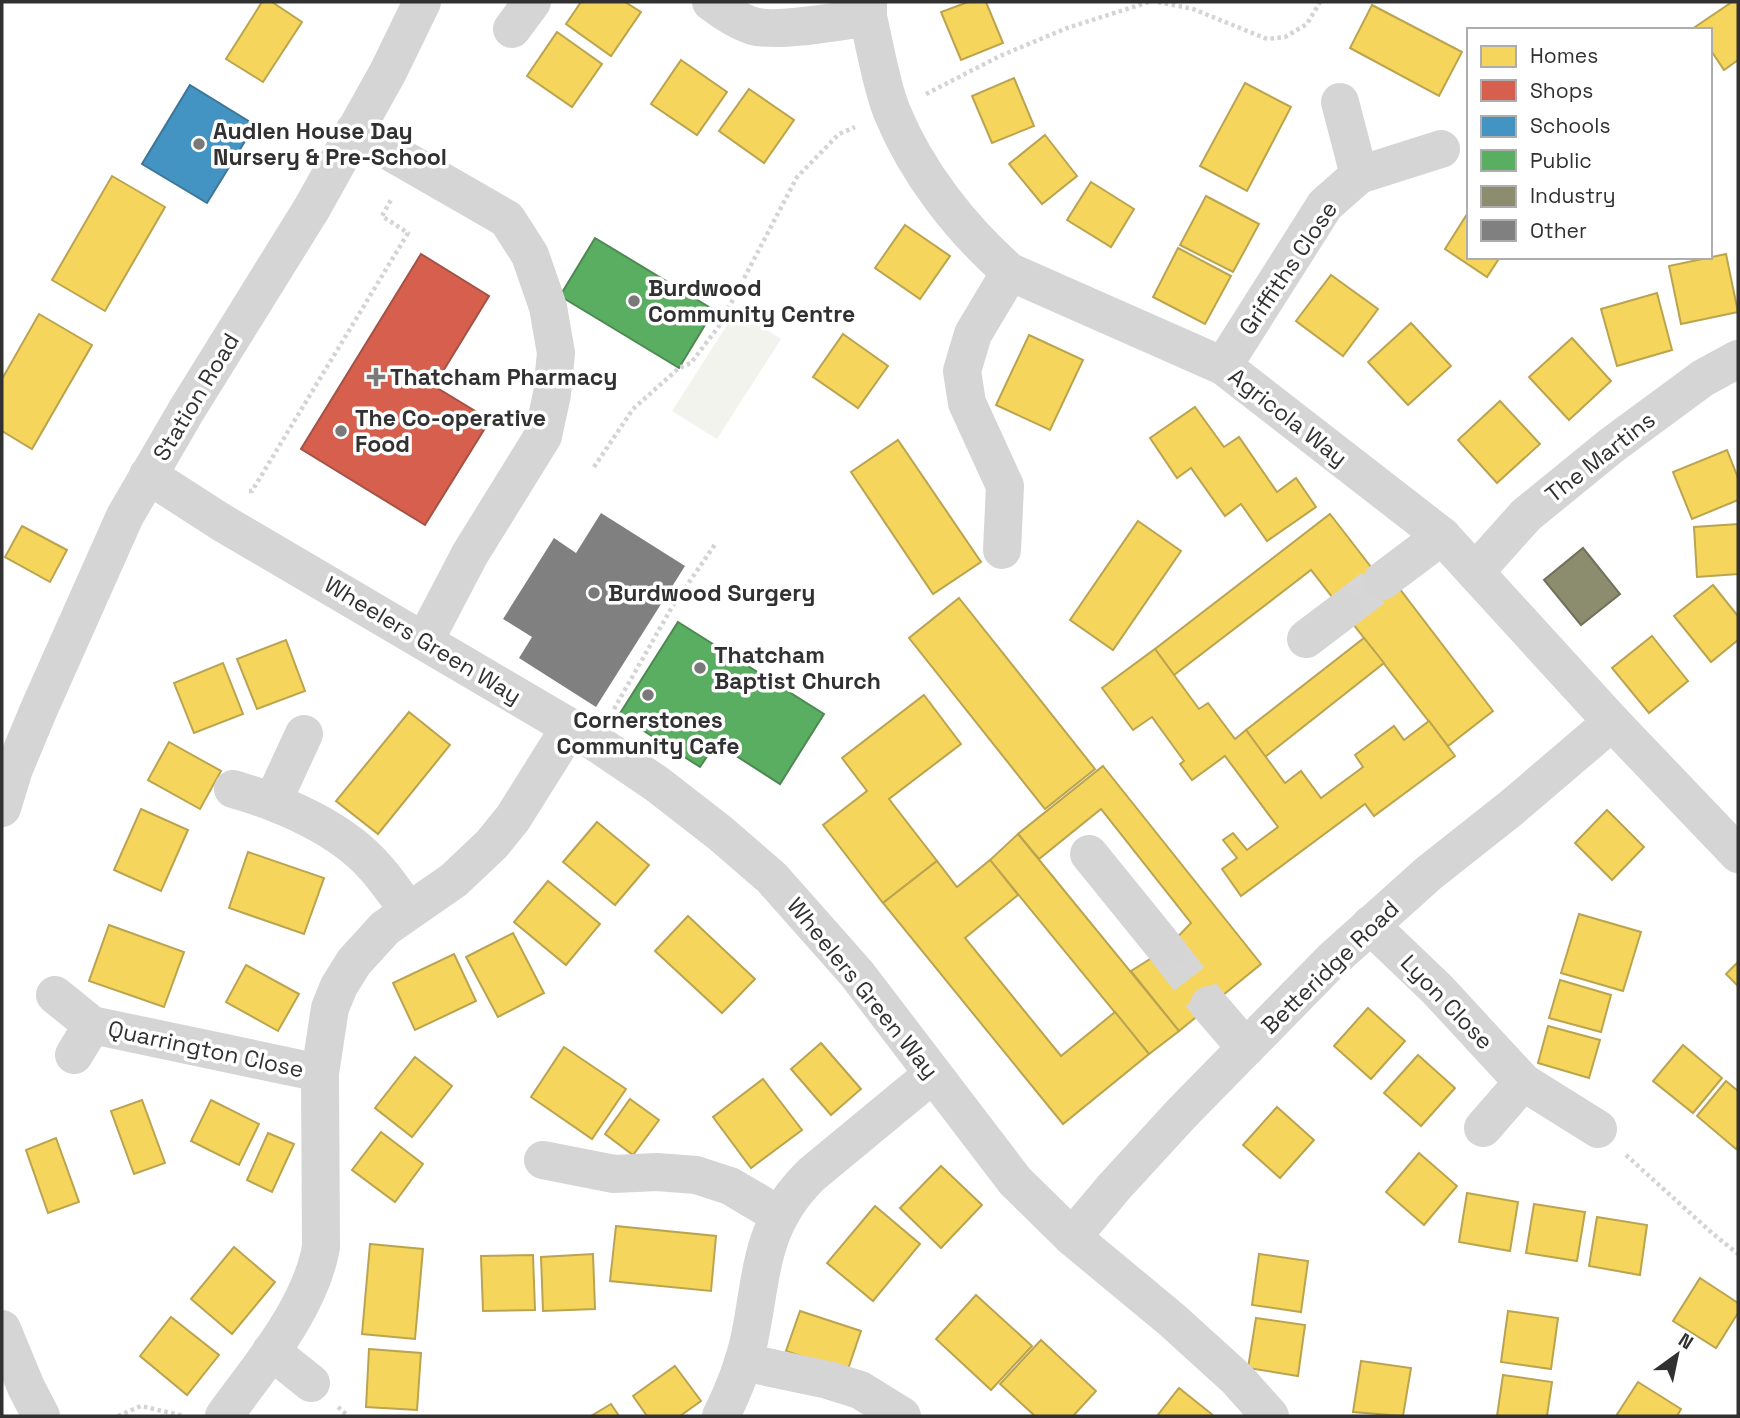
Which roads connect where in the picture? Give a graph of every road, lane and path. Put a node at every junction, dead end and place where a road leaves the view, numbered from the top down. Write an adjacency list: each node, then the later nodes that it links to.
1 (422, 2): 10 (street, Station Road)
2 (710, 2): 6 (street)
3 (1149, 2): 7 (path)
4 (1157, 2): 5 (path)
5 (1320, 2)
6 (868, 10): 14 (street, Agricola Way)
7 (923, 96)
8 (1340, 103): 12 (street)
9 (862, 124): 17 (path)
10 (354, 131): 18 (street, Station Road); 27 (street)
11 (1441, 149): 12 (street, Griffiths Close)
12 (1359, 175): 16 (street, Griffiths Close)
13 (397, 189): 19 (path)
14 (1010, 272): 16 (street, Agricola Way); 22 (street)
15 (1738, 359): 23 (street, The Martins)
16 (1223, 366): 20 (street, Agricola Way)
17 (594, 467)
18 (148, 475): 27 (street, Wheelers Green Way); 33 (street, Station Road)
19 (241, 492)
20 (1442, 536): 23 (street, Agricola Way); 24 (street)
21 (716, 543): 30 (path)
22 (1002, 550)
23 (1475, 572): 28 (street, Agricola Way)
24 (1382, 581)
25 (1343, 611): 26 (street)
26 (1306, 639)
27 (425, 640): 30 (street, Wheelers Green Way)
28 (1612, 722): 35 (street, Agricola Way); 37 (street, Betteridge Road)
29 (304, 734): 32 (street)
30 (583, 735): 36 (street, Quarrington Close); 43 (street, Wheelers Green Way)
31 (233, 789): 32 (street)
32 (273, 800): 36 (street)
33 (2, 808)
34 (1089, 854): 38 (street)
35 (1738, 854)
36 (408, 910): 42 (street, Quarrington Close)
37 (1370, 925): 41 (street, Betteridge Road); 44 (street, Lyon Close)
38 (1166, 949)
39 (55, 995): 42 (street, Quarrington Close)
40 (1209, 1005): 41 (street)
41 (1246, 1048): 49 (street, Betteridge Road)
42 (320, 1073): 52 (street, Quarrington Close)
43 (933, 1074): 48 (street); 49 (street, Wheelers Green Way)
44 (1523, 1082): 45 (street); 46 (street, Lyon Close)
45 (1483, 1128)
46 (1598, 1129): 50 (path)
47 (544, 1160): 48 (street)
48 (779, 1214): 53 (street)
49 (1072, 1237): 61 (street, Wheelers Green Way)
50 (1738, 1254)
51 (2, 1329): 55 (street)
52 (271, 1351): 54 (street); 58 (street, Quarrington Close)
53 (743, 1362): 59 (street); 60 (street)
54 (312, 1383)
55 (41, 1416)
56 (118, 1416): 57 (path)
57 (184, 1416)
58 (224, 1416)
59 (721, 1416)
60 (902, 1416)
61 (1270, 1416)

